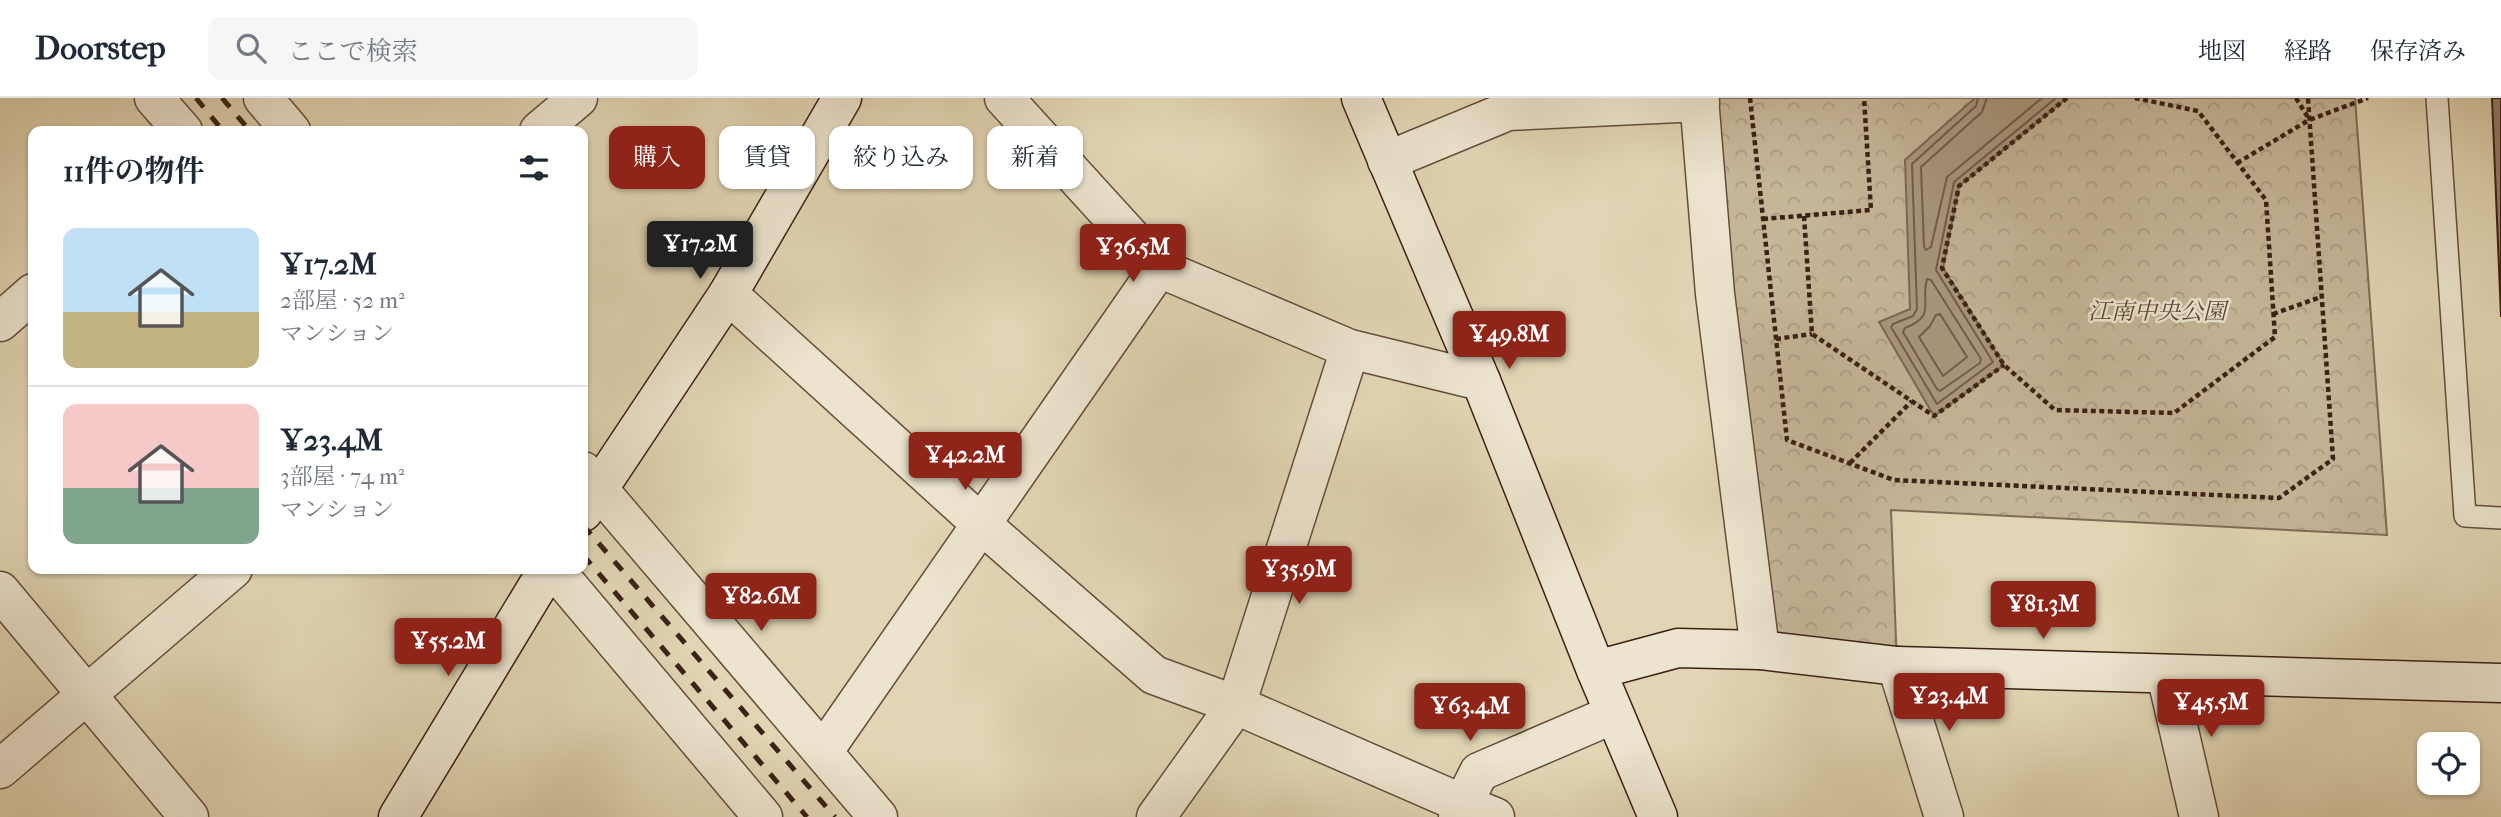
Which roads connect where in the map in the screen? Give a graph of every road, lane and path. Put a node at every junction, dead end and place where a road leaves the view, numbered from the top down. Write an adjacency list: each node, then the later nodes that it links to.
1 (154, 98): 18 (street)
2 (263, 98): 19 (street)
3 (578, 98): 20 (street)
4 (842, 98): 26 (street)
5 (1004, 98): 25 (street)
6 (1361, 98): 21 (street)
7 (1750, 98): 24 (path)
8 (1864, 98): 23 (path)
9 (2067, 98): 34 (path)
10 (2135, 98): 22 (path)
11 (2296, 98): 17 (path)
12 (2308, 98): 17 (path)
13 (2368, 98): 17 (path)
14 (2437, 98): 39 (lane)
15 (1700, 100): 16 (street); 45 (street)
16 (1508, 105): 21 (street)
17 (2309, 120): 22 (path); 28 (path)
18 (179, 126)
19 (287, 126)
20 (545, 126)
21 (1387, 161): 35 (street)
22 (2237, 163): 29 (path)
23 (1804, 216): 24 (path); 31 (path)
24 (1763, 219): 32 (path)
25 (1158, 268): 33 (street); 40 (street)
26 (728, 293): 38 (street); 40 (street)
27 (28, 297): 30 (street)
28 (2321, 298): 29 (path); 37 (path)
29 (2273, 314): 34 (path)
30 (0, 322)
31 (1812, 334): 32 (path); 36 (path)
32 (1776, 339): 37 (path)
33 (1350, 349): 35 (street); 51 (street)
34 (2004, 365): 36 (path)
35 (1481, 381): 47 (street)
36 (1912, 401): 37 (path)
37 (1850, 463)
38 (588, 491): 53 (street)
39 (2501, 518)
40 (979, 523): 51 (street); 53 (street)
41 (227, 574): 50 (street)
42 (545, 574): 57 (street)
43 (558, 574): 58 (street)
44 (0, 591): 50 (street)
45 (1760, 650): 46 (street); 47 (street)
46 (1897, 666): 48 (street); 62 (street)
47 (1596, 670): 52 (street)
48 (2166, 674): 49 (street); 63 (street)
49 (2501, 683)
50 (87, 694): 54 (street); 56 (street)
51 (1236, 705): 55 (street); 60 (street)
52 (1614, 713): 55 (street); 61 (street)
53 (823, 752): 59 (street)
54 (0, 769)
55 (1472, 813)
56 (189, 817)
57 (398, 817)
58 (763, 817)
59 (878, 817)
60 (1156, 817)
61 (1658, 817)
62 (1944, 817)
63 (2199, 817)

